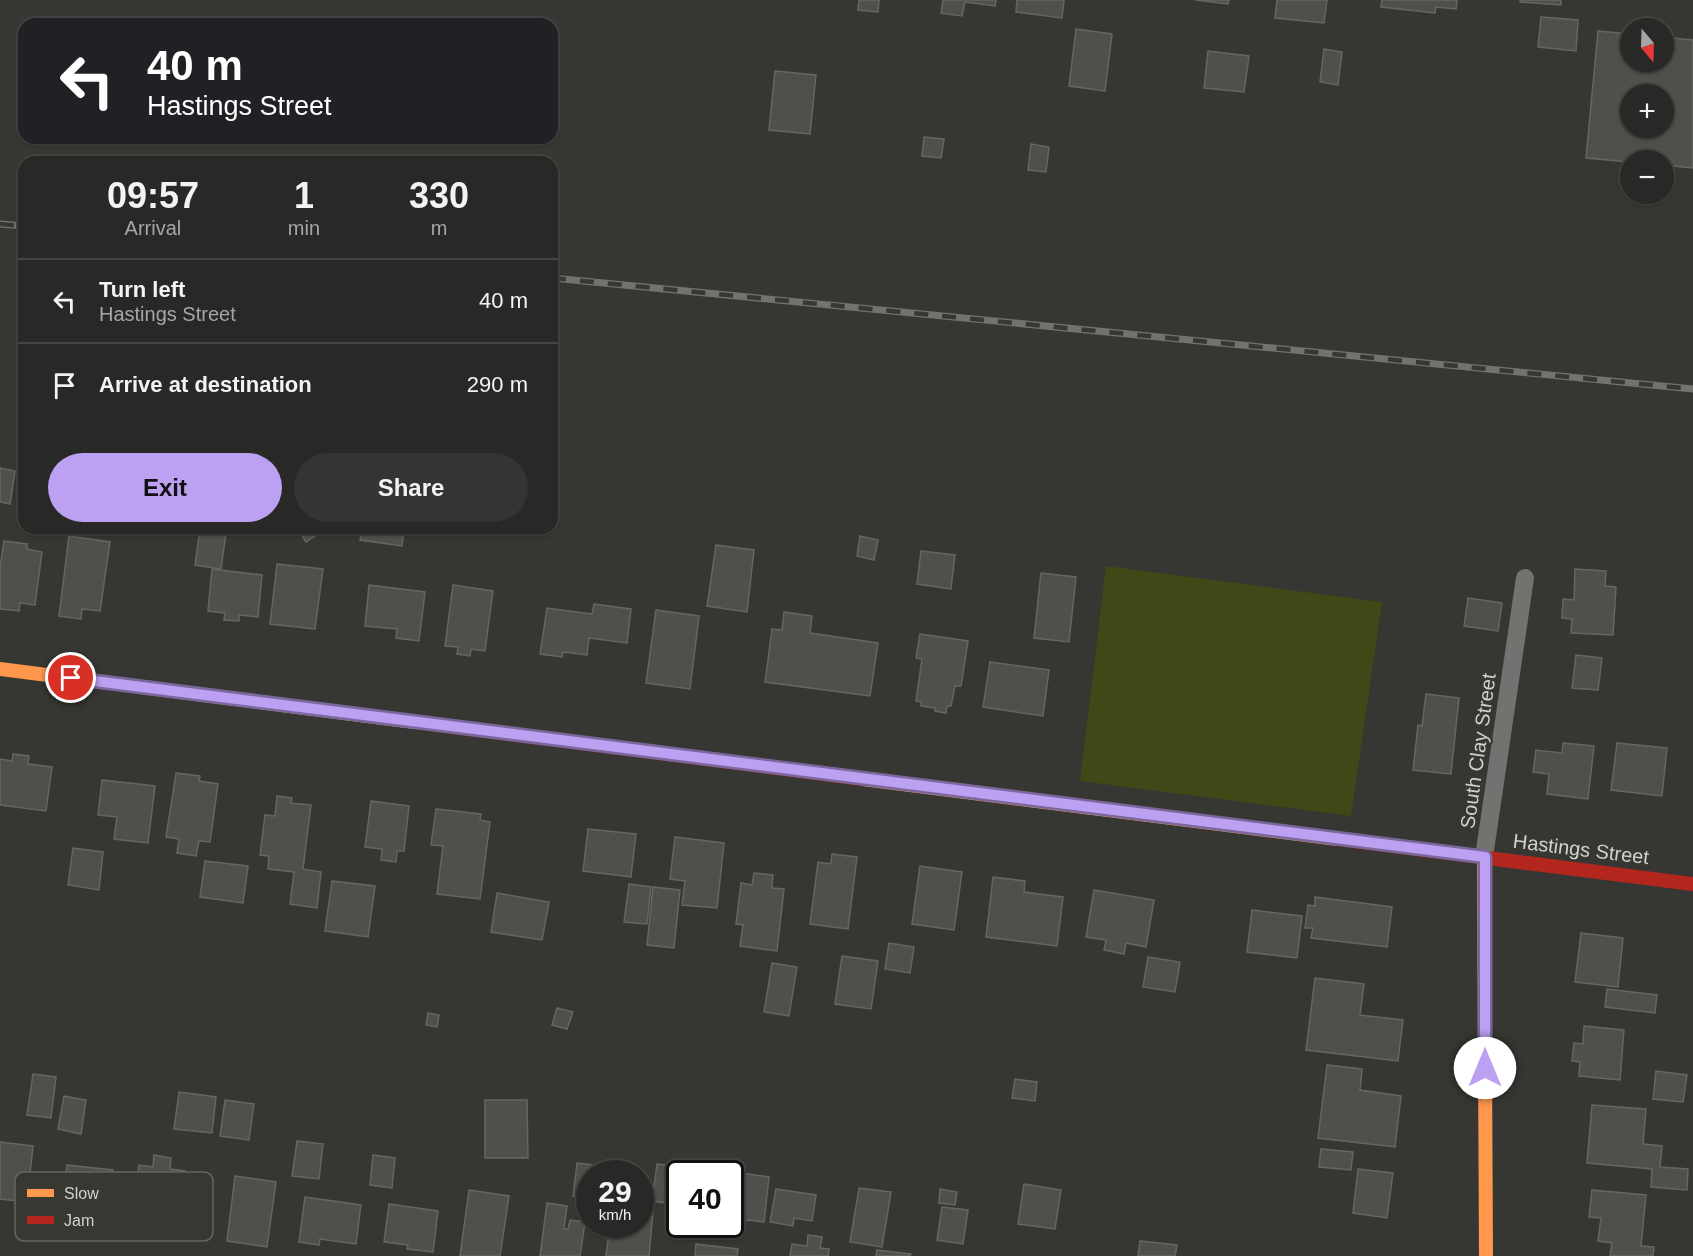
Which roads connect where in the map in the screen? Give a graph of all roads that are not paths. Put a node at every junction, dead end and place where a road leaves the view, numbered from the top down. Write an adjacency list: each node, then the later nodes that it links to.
1 (1525, 578): 3 (lane, South Clay Street)
2 (0, 669): 3 (street, Hastings Street)
3 (1485, 857): 4 (street, Hastings Street); 5 (street, South Clay Street)
4 (1693, 884)
5 (1486, 1256)

